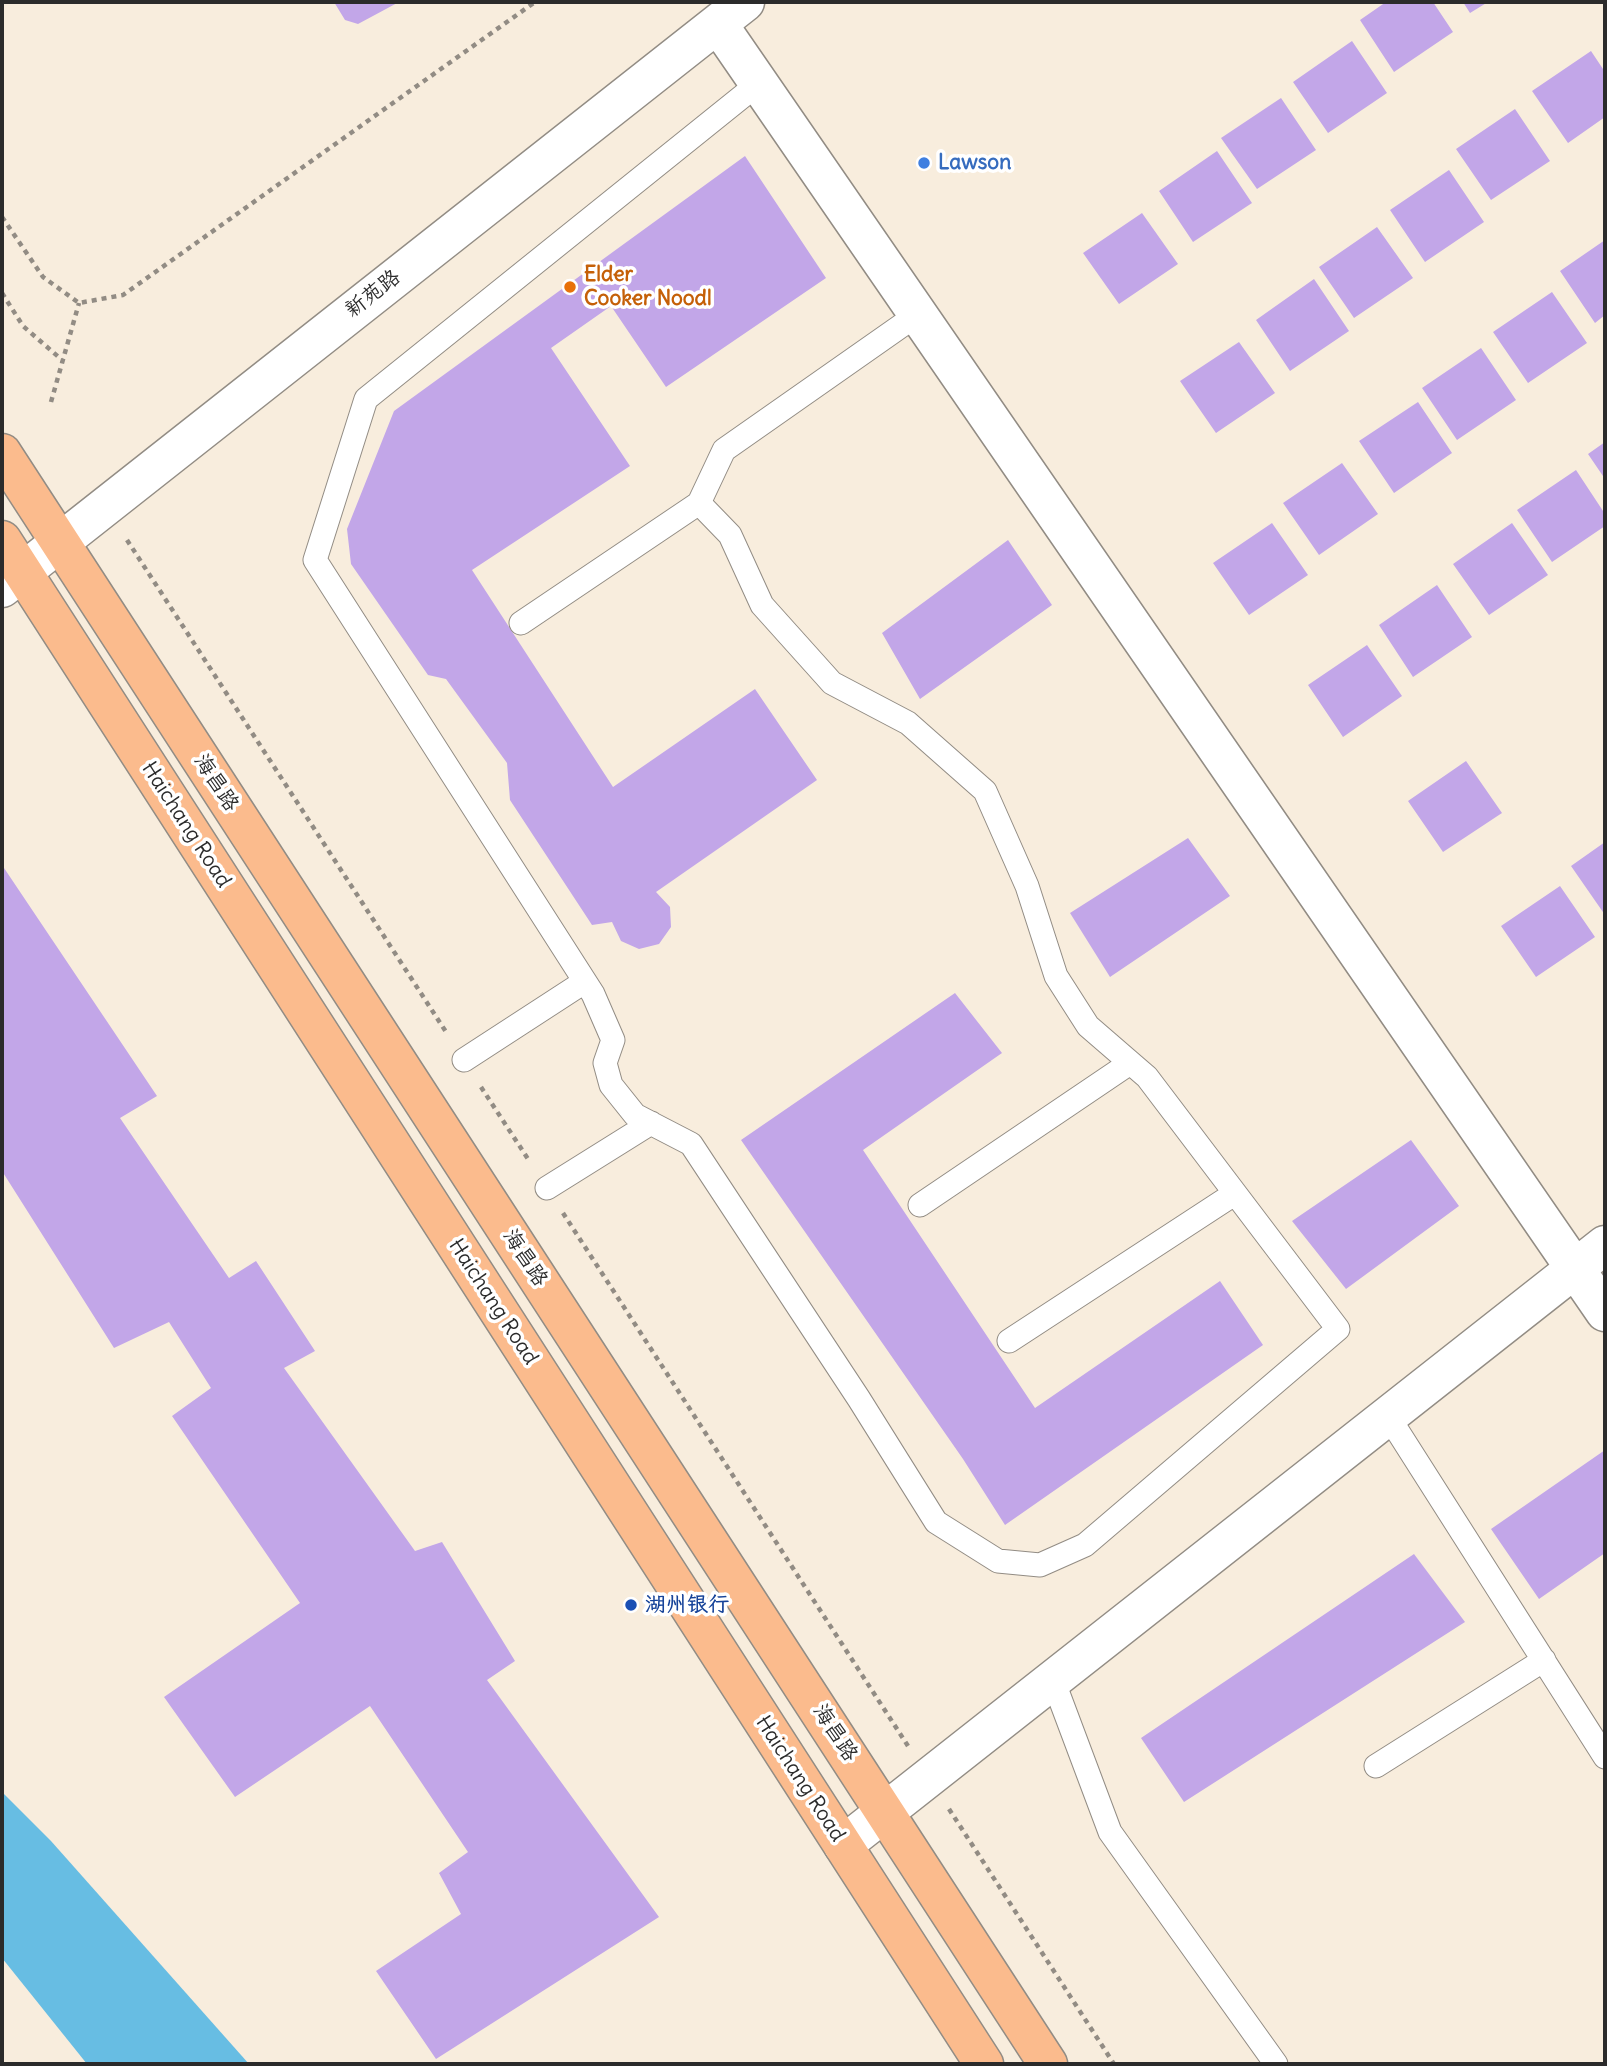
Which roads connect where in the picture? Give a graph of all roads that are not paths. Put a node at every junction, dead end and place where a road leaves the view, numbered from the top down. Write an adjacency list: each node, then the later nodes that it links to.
1 (732, 13): 2 (street); 6 (street, 新苑路)
2 (758, 83): 3 (street); 9 (lane)
3 (918, 313): 5 (lane); 16 (street)
4 (2, 453): 6 (main road, 海昌路)
5 (699, 503): 8 (lane); 11 (lane)
6 (58, 541): 7 (street, 新苑路); 24 (main road, 海昌路)
7 (8, 566): 25 (main road, Haichang Road)
8 (522, 623)
9 (584, 982): 10 (lane); 12 (lane)
10 (464, 1060)
11 (1130, 1063): 14 (lane); 15 (lane)
12 (651, 1123): 13 (lane); 14 (lane)
13 (547, 1188)
14 (1234, 1194): 18 (lane)
15 (920, 1205)
16 (1591, 1256): 17 (street); 19 (street)
17 (1605, 1312)
18 (1009, 1341)
19 (1388, 1416): 20 (lane); 21 (street)
20 (1544, 1660): 22 (lane); 23 (lane)
21 (1053, 1680): 24 (street); 28 (lane)
22 (1605, 1757)
23 (1376, 1766)
24 (886, 1812): 25 (street); 27 (main road, 海昌路)
25 (843, 1845): 26 (main road, Haichang Road)
26 (984, 2064)
27 (1048, 2064)
28 (1276, 2064)

